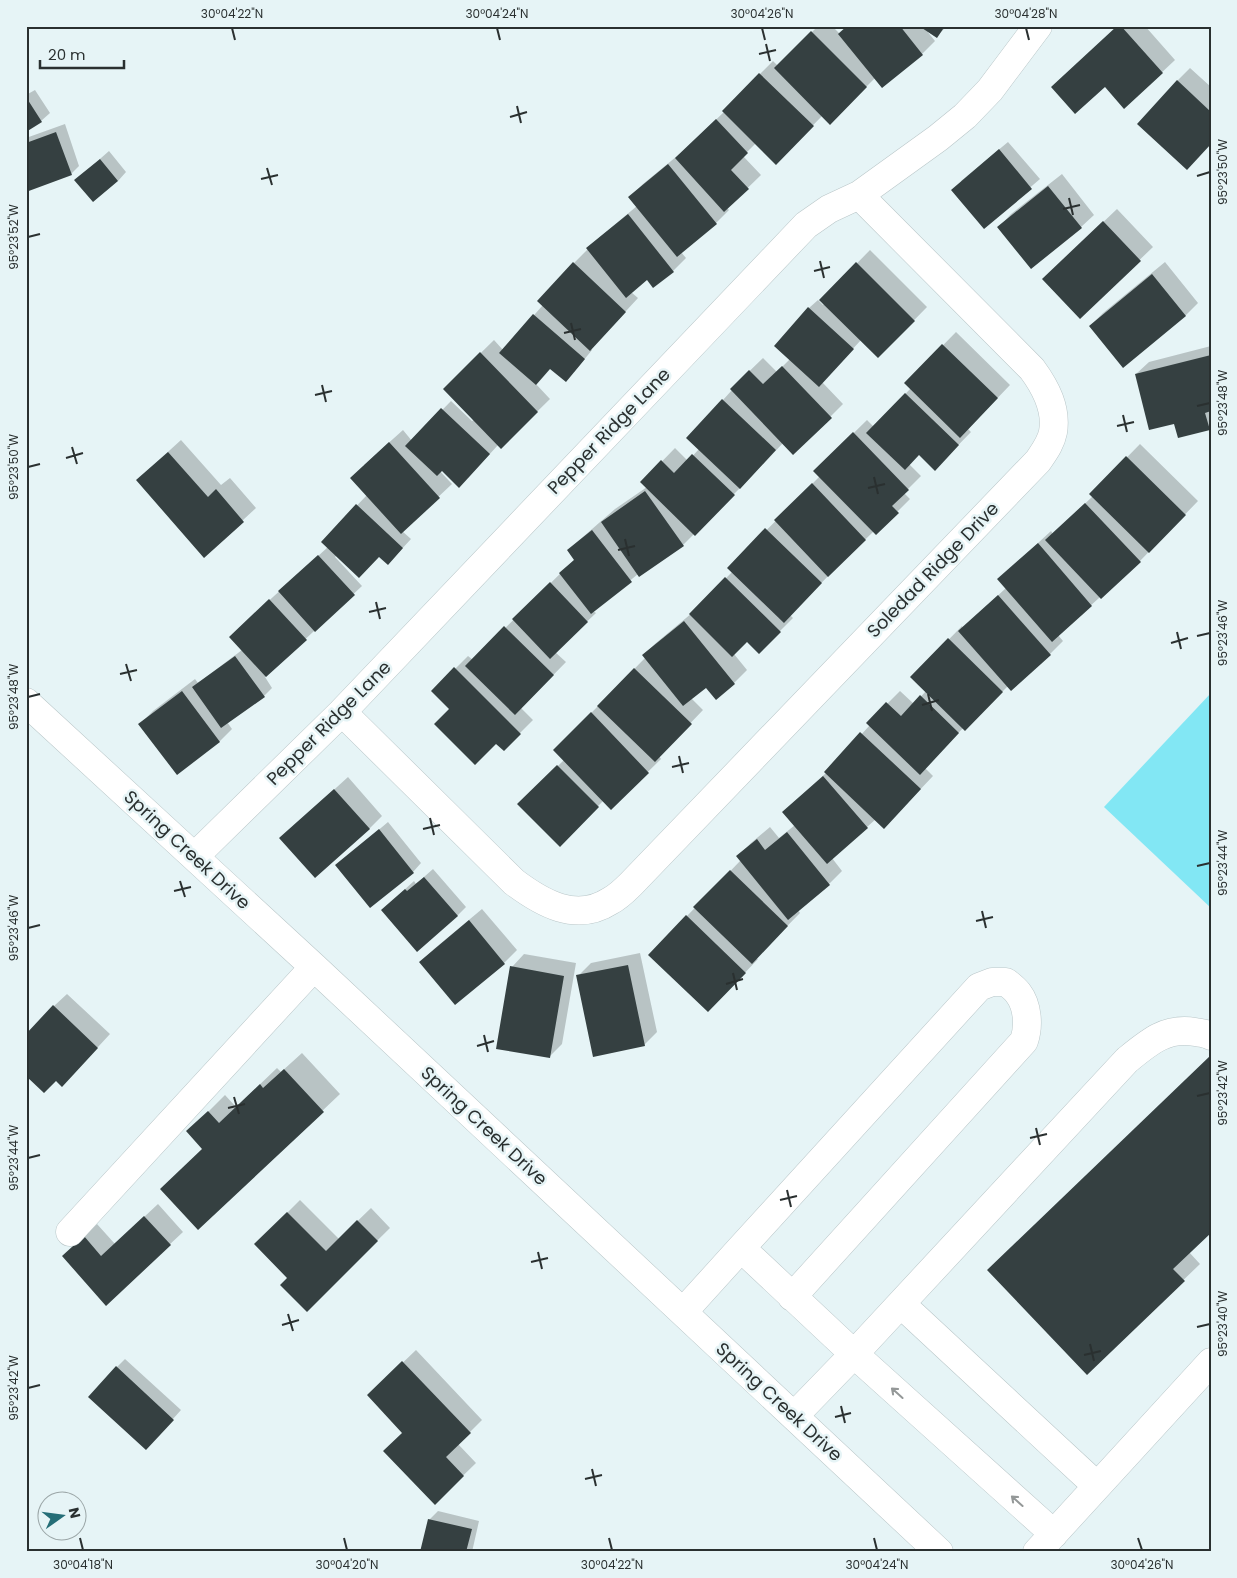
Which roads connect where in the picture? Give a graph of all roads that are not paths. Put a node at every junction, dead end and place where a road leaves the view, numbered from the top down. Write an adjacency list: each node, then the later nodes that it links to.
1 (1038, 26): 2 (street, Pepper Ridge Lane)
2 (859, 195): 4 (street, Pepper Ridge Lane); 4 (street, Soledad Ridge Drive)
3 (26, 702): 5 (street, Spring Creek Drive)
4 (342, 712): 5 (street, Pepper Ridge Lane)
5 (195, 856): 6 (street, Spring Creek Drive)
6 (314, 966): 8 (street); 12 (street, Spring Creek Drive)
7 (1211, 1036): 11 (street)
8 (70, 1232)
9 (741, 1248): 10 (street); 10 (street); 12 (street)
10 (792, 1297): 13 (street)
11 (901, 1304): 13 (street); 16 (street)
12 (683, 1312): 15 (street, Spring Creek Drive)
13 (854, 1354): 15 (street); 17 (street, one-way to 13)
14 (1211, 1362): 16 (street)
15 (794, 1416): 18 (street, Spring Creek Drive)
16 (1097, 1486): 17 (street)
17 (1046, 1543)
18 (939, 1552)

